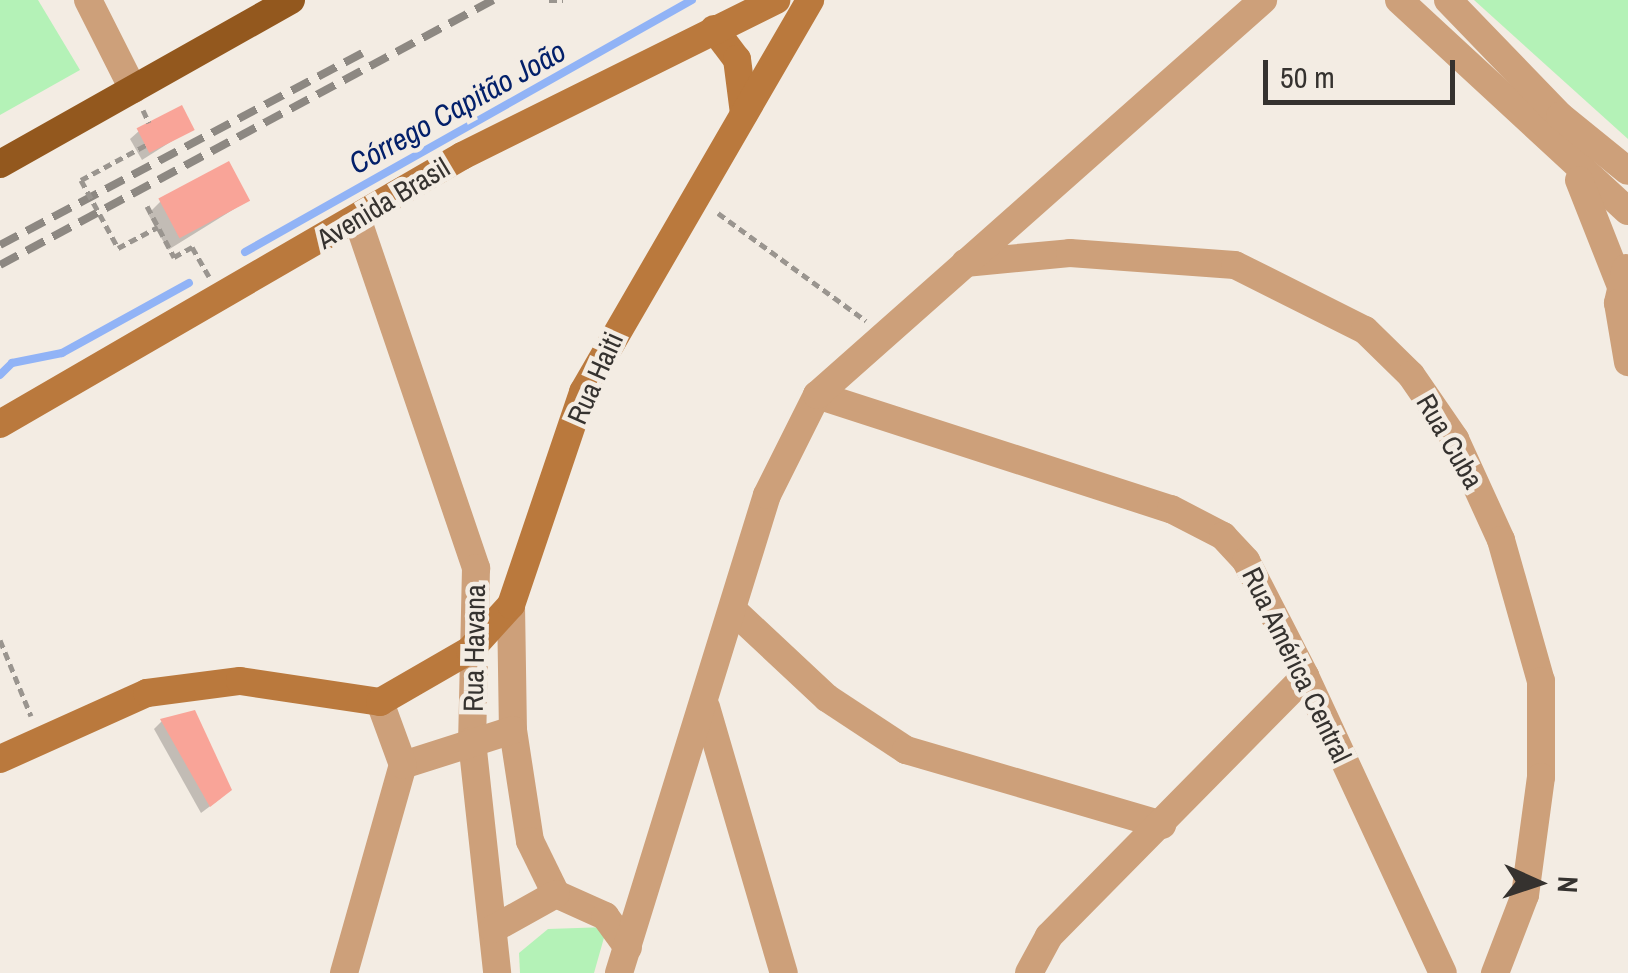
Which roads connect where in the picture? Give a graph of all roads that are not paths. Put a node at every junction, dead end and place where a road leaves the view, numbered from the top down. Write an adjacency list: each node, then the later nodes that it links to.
1 (88, 0): 9 (street)
2 (291, 0): 9 (highway)
3 (776, 0): 8 (main road, Avenida Brasil)
4 (810, 0): 10 (main road, Rua Haiti)
5 (1263, 0): 16 (street)
6 (1400, 0): 12 (street)
7 (1448, 0): 13 (street)
8 (714, 28): 10 (main road); 15 (main road, Avenida Brasil)
9 (133, 90): 11 (highway)
10 (744, 114): 21 (main road, Rua Haiti)
11 (0, 164)
12 (1573, 170): 14 (street); 17 (street)
13 (1628, 171)
14 (1628, 211)
15 (358, 220): 20 (main road, Avenida Brasil); 23 (street, Rua Havana)
16 (965, 263): 19 (street); 42 (street, Rua Cuba)
17 (1624, 272): 18 (street)
18 (1628, 362)
19 (817, 395): 22 (street); 24 (street, Rua América Central)
20 (0, 424)
21 (511, 605): 23 (main road, Rua Haiti); 27 (street, Rua Havana)
22 (735, 612): 26 (street); 31 (street)
23 (470, 650): 25 (main road, Rua Haiti); 28 (street, Rua Havana)
24 (1305, 676): 31 (street); 41 (street, Rua América Central)
25 (380, 702): 29 (main road); 30 (street)
26 (706, 707): 33 (street); 39 (street)
27 (514, 730): 28 (street); 32 (street, Rua Havana)
28 (472, 740): 30 (street); 35 (street, Rua Havana)
29 (0, 759)
30 (403, 764): 37 (street)
31 (1162, 825): 40 (street)
32 (556, 894): 34 (street); 35 (street)
33 (644, 900): 34 (street); 36 (street)
34 (606, 916): 36 (street)
35 (493, 929): 38 (street, Rua Havana)
36 (624, 960)
37 (344, 973)
38 (497, 973)
39 (784, 973)
40 (1029, 973)
41 (1443, 973)
42 (1495, 973)

